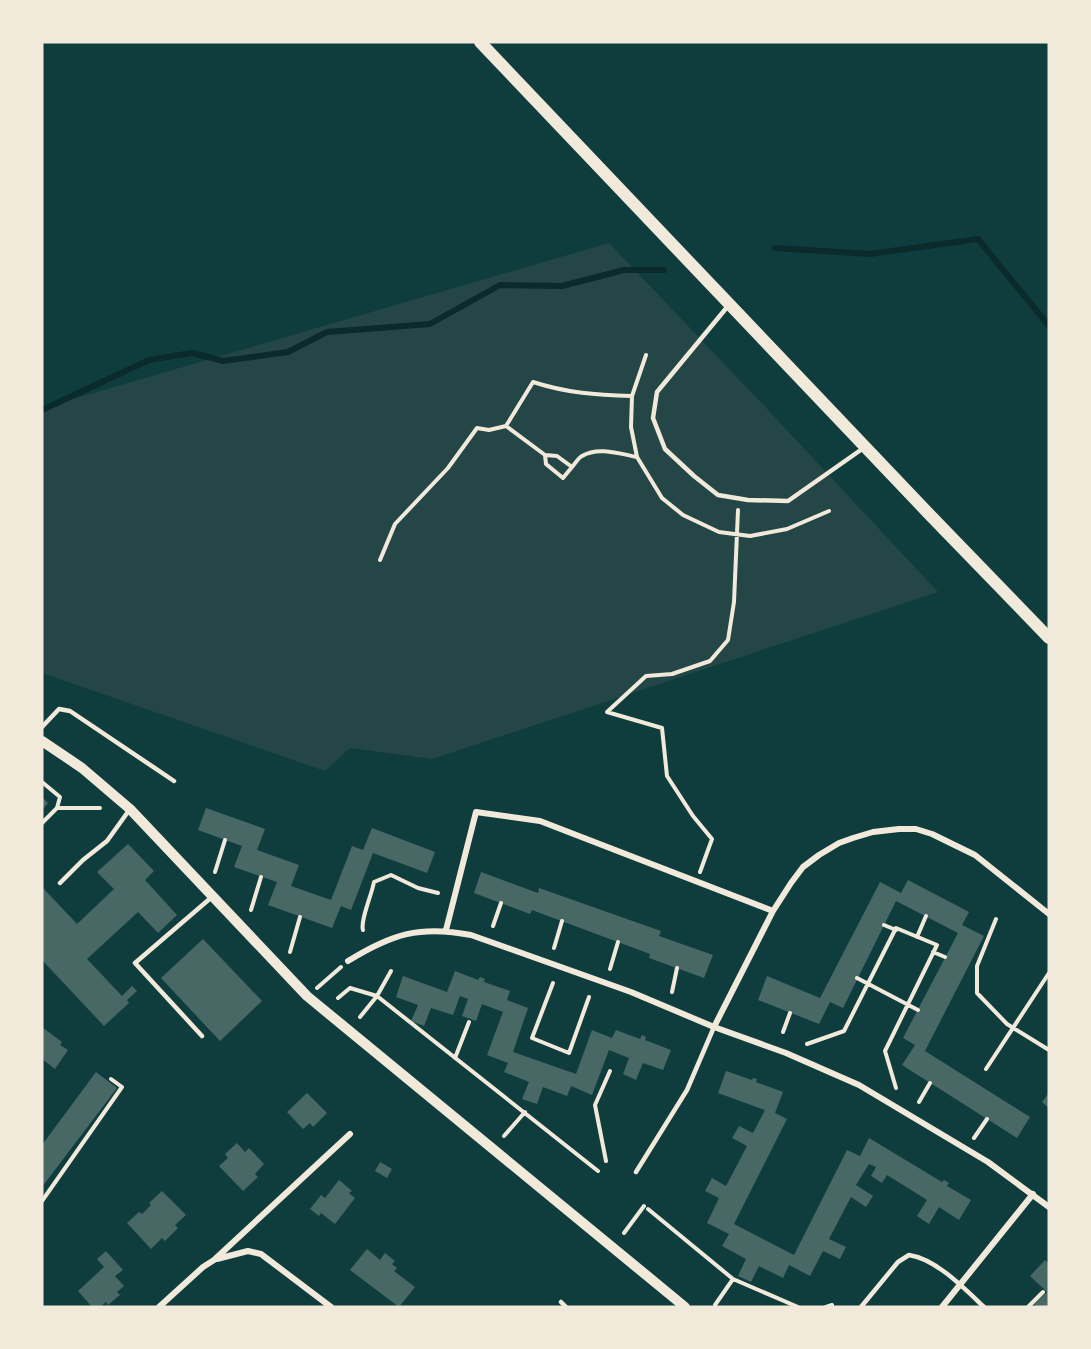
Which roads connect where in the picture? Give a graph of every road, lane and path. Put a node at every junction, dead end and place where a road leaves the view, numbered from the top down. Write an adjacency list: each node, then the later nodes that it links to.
1 (480, 42): 2 (main road)
2 (730, 304): 5 (main road); 9 (lane)
3 (632, 396): 4 (path)
4 (506, 426): 6 (path); 10 (path)
5 (865, 447): 9 (lane); 11 (main road)
6 (545, 455): 8 (path); 8 (path)
7 (637, 457): 8 (path)
8 (572, 467)
9 (738, 498): 23 (path)
10 (380, 560)
11 (1049, 638)
12 (42, 727): 14 (lane)
13 (42, 741): 18 (street)
14 (174, 781)
15 (42, 782): 16 (path)
16 (57, 808): 17 (path); 19 (path)
17 (100, 808)
18 (130, 809): 24 (lane); 26 (street)
19 (42, 823)
20 (225, 840): 21 (path)
21 (215, 872)
22 (261, 877): 28 (path)
23 (696, 881): 29 (street); 38 (street)
24 (60, 883)
25 (438, 893): 37 (path)
26 (213, 896): 55 (street); 67 (lane)
27 (501, 903): 36 (path)
28 (251, 910)
29 (773, 911): 30 (street); 64 (street)
30 (1049, 914)
31 (926, 916): 40 (path)
32 (300, 917): 43 (path)
33 (996, 919): 65 (path)
34 (562, 921): 42 (path)
35 (884, 925): 39 (path)
36 (493, 926)
37 (363, 930)
38 (446, 930): 46 (street); 64 (street)
39 (896, 930): 40 (path); 53 (path)
40 (917, 937): 44 (path)
41 (618, 942): 48 (path)
42 (554, 948)
43 (290, 952)
44 (933, 952): 45 (path); 59 (path)
45 (945, 957)
46 (348, 961): 55 (path)
47 (677, 968): 54 (path)
48 (610, 969)
49 (391, 971): 56 (path)
50 (1049, 972): 65 (path)
51 (857, 978): 53 (path)
52 (553, 983): 57 (path)
53 (868, 984): 59 (path); 68 (path)
54 (672, 992)
55 (308, 996): 101 (street)
56 (377, 996): 58 (path); 62 (path); 70 (path)
57 (590, 997)
58 (338, 998)
59 (908, 1004): 60 (path); 75 (path)
60 (918, 1010)
61 (790, 1012): 66 (path)
62 (360, 1017)
63 (469, 1022): 70 (path)
64 (714, 1027): 84 (lane); 85 (street)
65 (1013, 1027): 69 (path); 71 (path)
66 (783, 1032)
67 (202, 1036)
68 (807, 1044)
69 (1049, 1050)
70 (455, 1058): 77 (path)
71 (986, 1069)
72 (610, 1071): 82 (path)
73 (111, 1079): 86 (path)
74 (930, 1083): 76 (path)
75 (896, 1088)
76 (918, 1102)
77 (525, 1112): 80 (path); 83 (path)
78 (987, 1119): 81 (path)
79 (350, 1134): 91 (street)
80 (504, 1136)
81 (974, 1138)
82 (606, 1161)
83 (598, 1171)
84 (636, 1172)
85 (1033, 1194): 88 (street); 93 (street)
86 (42, 1201)
87 (644, 1206): 90 (path)
88 (1049, 1207)
89 (648, 1209): 92 (path)
90 (624, 1233)
91 (214, 1260): 98 (street); 99 (street)
92 (733, 1279): 96 (path); 102 (path)
93 (960, 1285): 104 (lane); 105 (street); 106 (lane)
94 (1043, 1292): 107 (path)
95 (561, 1302): 100 (lane)
96 (715, 1305)
97 (832, 1305): 103 (path)
98 (159, 1307)
99 (331, 1307)
100 (566, 1307)
101 (686, 1307)
102 (798, 1307)
103 (826, 1307)
104 (861, 1307)
105 (942, 1307)
106 (984, 1307)
107 (1028, 1307)

